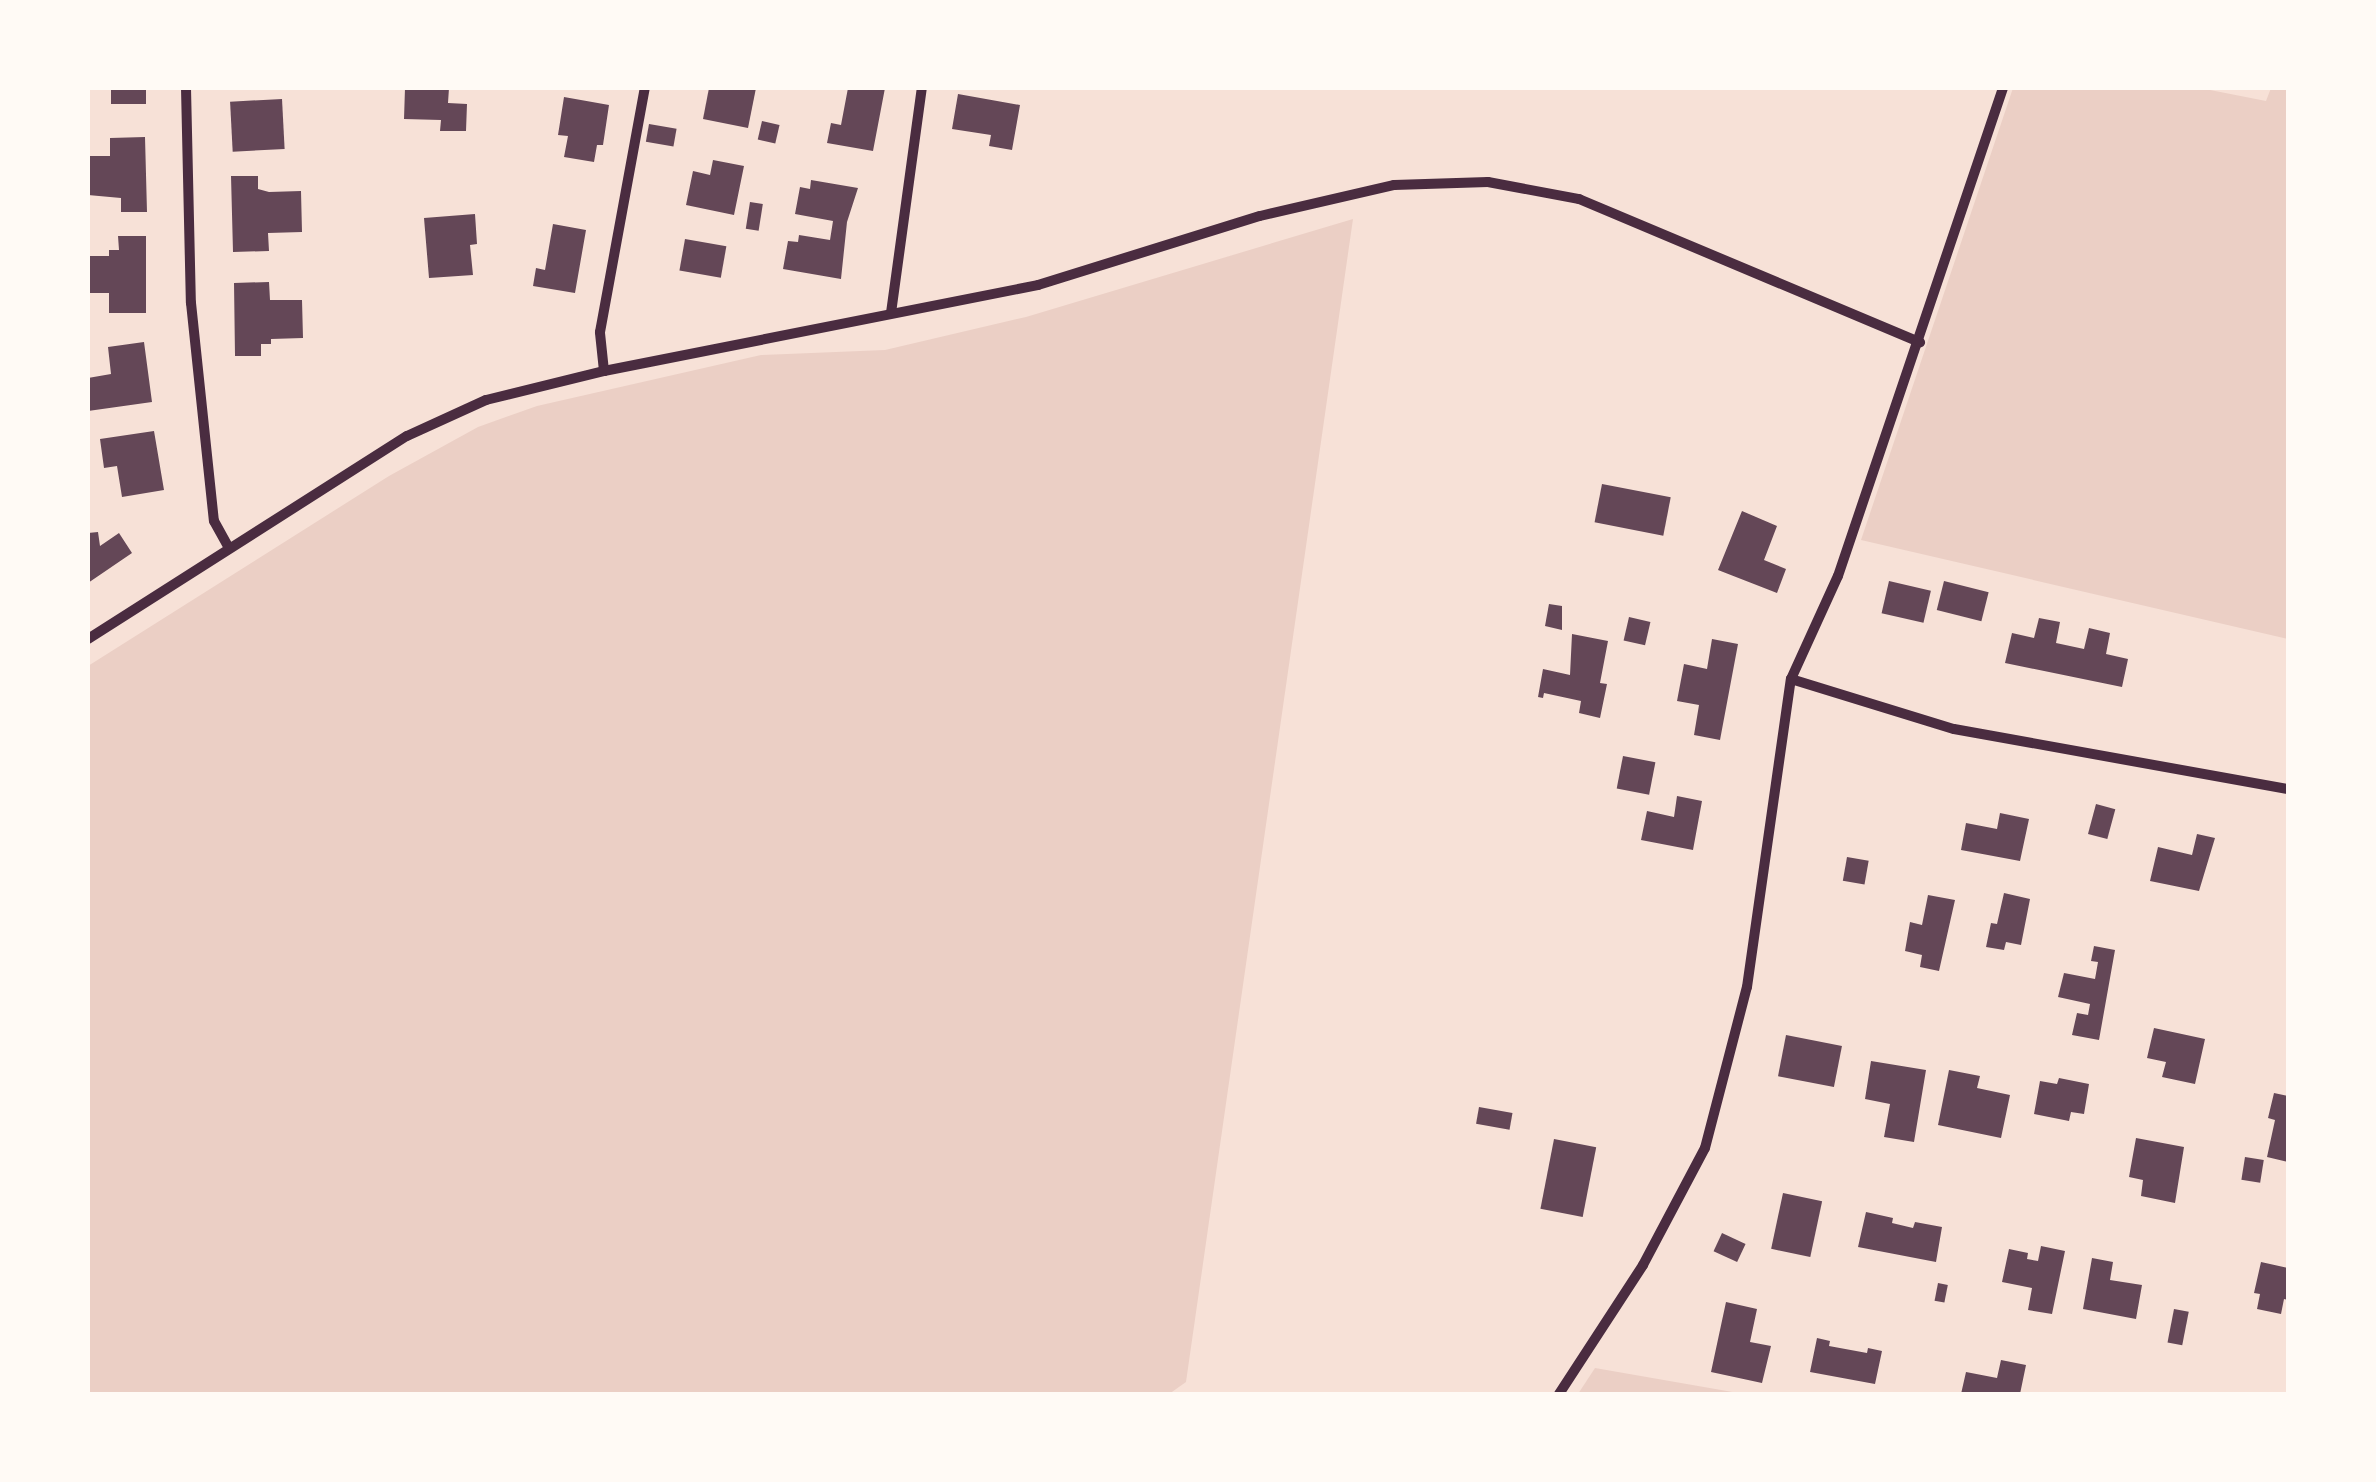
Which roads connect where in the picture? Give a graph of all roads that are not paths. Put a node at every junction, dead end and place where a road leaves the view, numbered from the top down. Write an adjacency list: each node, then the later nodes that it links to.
1 (186, 88): 8 (street)
2 (645, 88): 7 (street)
3 (922, 88): 5 (street)
4 (2003, 88): 6 (street)
5 (891, 314): 6 (street); 7 (street)
6 (1920, 342): 10 (street)
7 (604, 370): 8 (street)
8 (229, 548): 9 (street)
9 (88, 639)
10 (1791, 679): 11 (street); 12 (street)
11 (2288, 789)
12 (1560, 1394)

